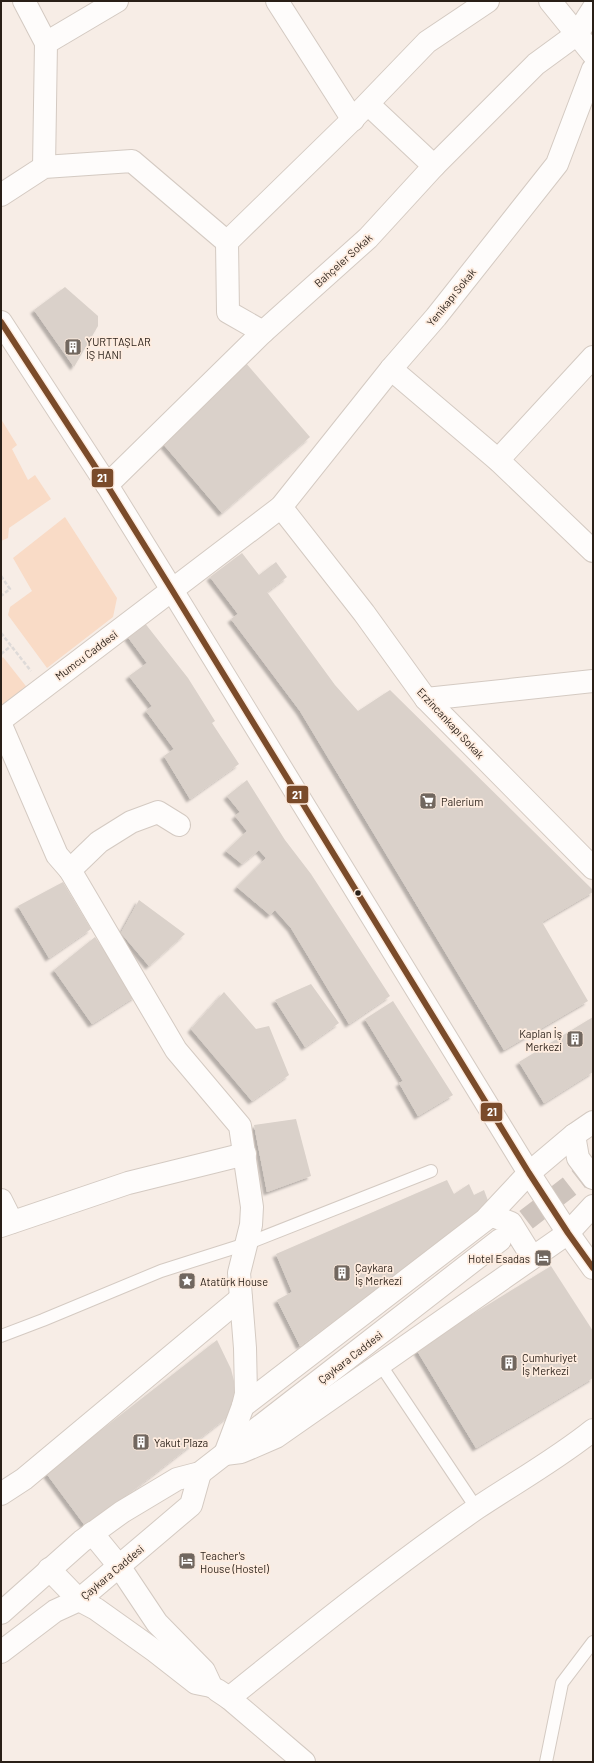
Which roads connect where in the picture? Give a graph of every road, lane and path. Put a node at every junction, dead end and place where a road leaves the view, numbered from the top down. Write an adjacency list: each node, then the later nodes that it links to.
1 (24, 1): 8 (street)
2 (117, 1): 8 (street)
3 (277, 1): 12 (street)
4 (488, 1): 11 (street)
5 (550, 1): 7 (street)
6 (593, 9): 7 (street)
7 (577, 34): 9 (street); 13 (street, Bahçeler Sokak)
8 (46, 43): 14 (street)
9 (593, 54)
10 (593, 70): 20 (street, Yenikapı Sokak)
11 (368, 104): 12 (street); 13 (street)
12 (353, 120): 16 (street)
13 (434, 166): 18 (street, Bahçeler Sokak)
14 (44, 168): 15 (street); 16 (street)
15 (1, 196)
16 (227, 242): 18 (street)
17 (1, 322): 22 (street)
18 (263, 332): 22 (street, Bahçeler Sokak)
19 (593, 357): 21 (street)
20 (391, 369): 21 (street); 23 (street, Yenikapı Sokak)
21 (498, 460): 24 (street)
22 (107, 485): 26 (street)
23 (281, 507): 26 (street, Mumcu Caddesi); 33 (street, Erzincankapı Sokak)
24 (593, 551)
25 (1, 576): 27 (path)
26 (172, 590): 32 (street, Mumcu Caddesi); 43 (street)
27 (1, 596)
28 (1, 633): 29 (path)
29 (11, 646): 30 (path); 32 (path)
30 (1, 654)
31 (593, 681): 33 (street)
32 (44, 688): 34 (street, Mumcu Caddesi)
33 (426, 699): 37 (street, Erzincankapı Sokak)
34 (1, 720)
35 (1, 725): 38 (street)
36 (179, 826): 38 (street)
37 (593, 868)
38 (70, 870): 41 (street)
39 (593, 1122): 40 (street)
40 (574, 1134): 43 (street); 44 (street)
41 (245, 1154): 48 (street); 51 (street)
42 (431, 1171): 51 (lane)
43 (529, 1173): 47 (street); 49 (street)
44 (593, 1178)
45 (1, 1200): 48 (street)
46 (593, 1206): 49 (street)
47 (490, 1215): 53 (street); 57 (street)
48 (6, 1224)
49 (568, 1233): 52 (street); 53 (street)
50 (500, 1240): 59 (street, Çaykara Caddesi)
51 (246, 1244): 54 (street); 55 (lane)
52 (590, 1256)
53 (530, 1259): 56 (street)
54 (241, 1298): 57 (street); 61 (street)
55 (1, 1336)
56 (380, 1364): 59 (street); 62 (lane)
57 (242, 1406): 59 (street)
58 (593, 1430): 62 (street)
59 (225, 1454): 60 (street, Çaykara Caddesi)
60 (200, 1473): 63 (street, Çaykara Caddesi); 64 (street, Çaykara Caddesi)
61 (1, 1494)
62 (477, 1508): 70 (street)
63 (92, 1534): 64 (street); 65 (street, Çaykara Caddesi)
64 (119, 1566): 66 (street, Çaykara Caddesi); 70 (street)
65 (50, 1569): 66 (street); 67 (street, Çaykara Caddesi)
66 (79, 1600): 69 (street, Çaykara Caddesi); 70 (street)
67 (1, 1613)
68 (593, 1642): 72 (lane)
69 (1, 1652)
70 (220, 1692): 71 (street)
71 (304, 1762)
72 (546, 1762)

